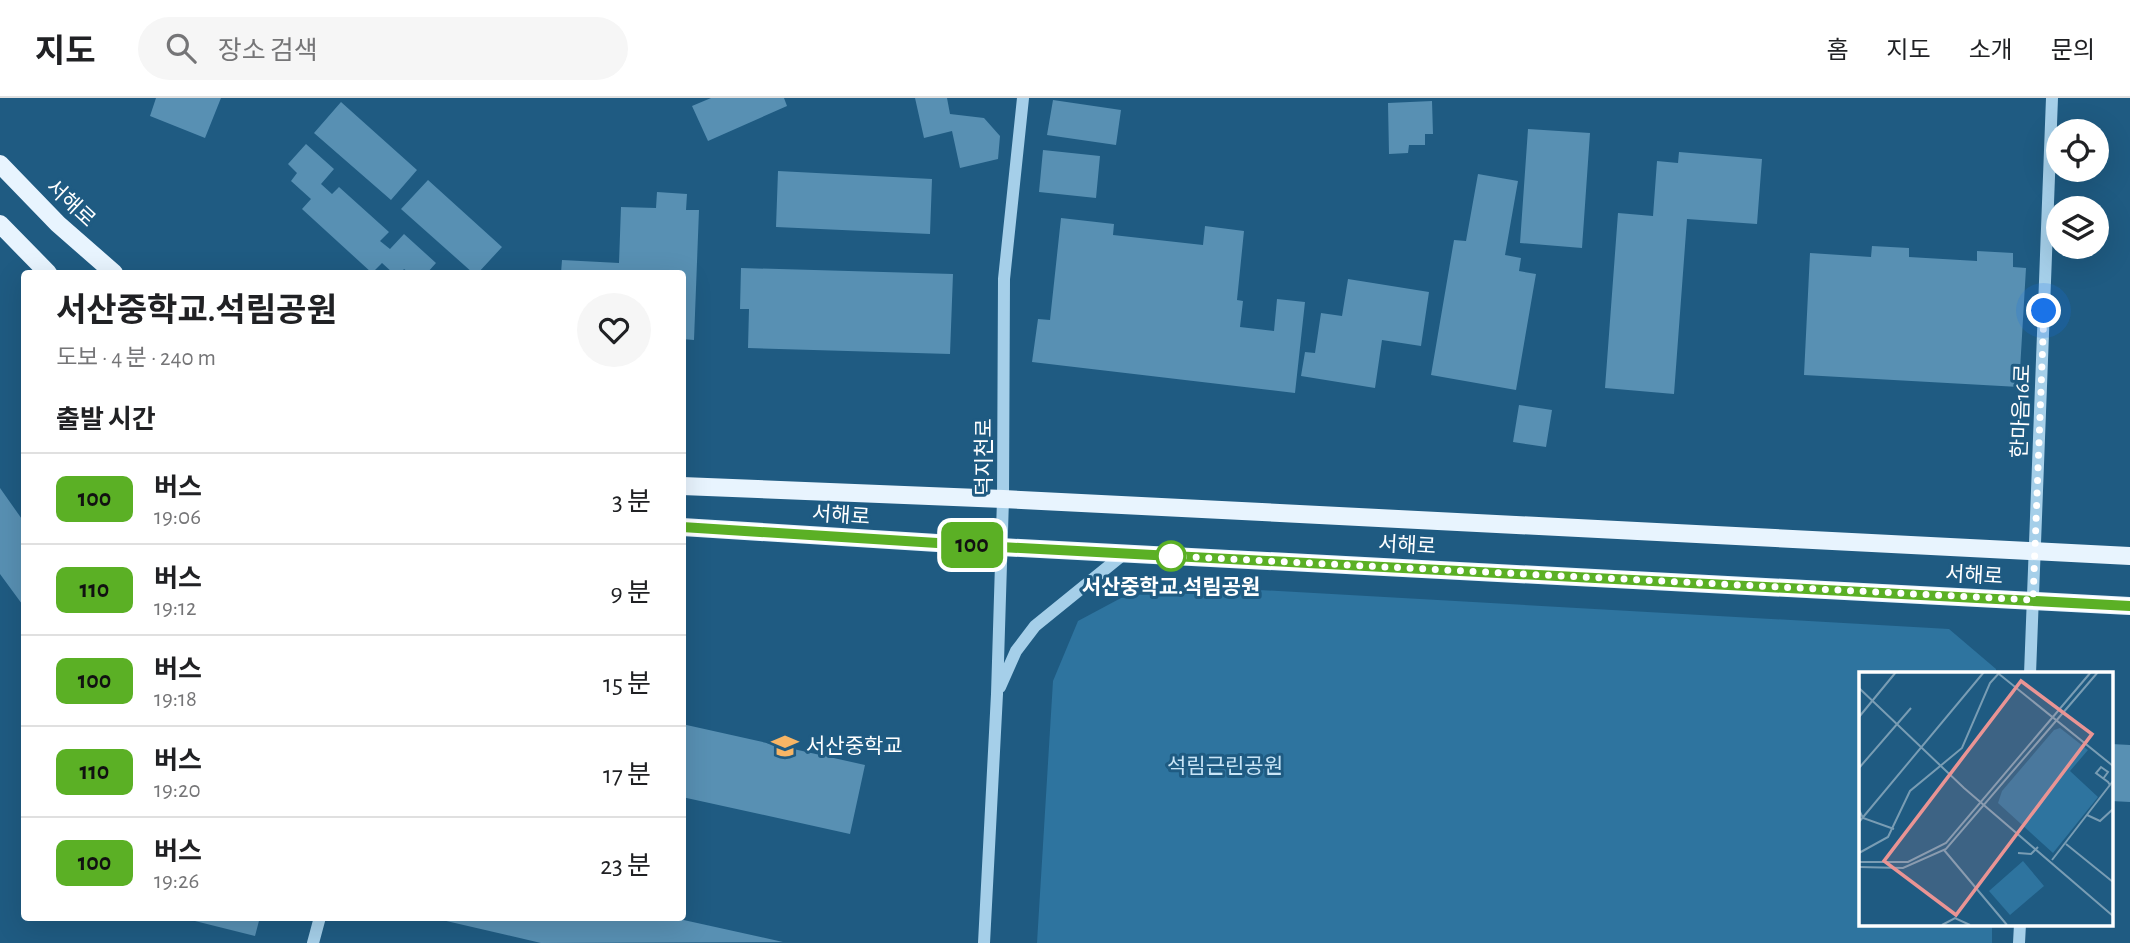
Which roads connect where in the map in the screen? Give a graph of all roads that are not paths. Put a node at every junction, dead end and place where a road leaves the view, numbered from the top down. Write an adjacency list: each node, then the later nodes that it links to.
1 (1023, 98): 8 (street, 덕지천로)
2 (2052, 98): 11 (street, 한마음16로)
3 (0, 164): 6 (main road, 서해로)
4 (0, 224): 5 (main road)
5 (45, 270)
6 (111, 270)
7 (686, 486): 8 (main road, 서해로)
8 (1003, 499): 10 (street, 덕지천로); 11 (main road, 서해로)
9 (686, 527): 10 (main road, 서해로)
10 (1001, 547): 12 (main road, 서해로); 17 (street, 덕지천로)
11 (2035, 551): 13 (main road, 서해로); 14 (street, 한마음16로)
12 (1125, 553): 14 (main road, 서해로); 17 (street)
13 (2130, 556)
14 (2033, 600): 15 (main road, 서해로); 16 (street, 한마음16로)
15 (2130, 606)
16 (2030, 672)
17 (997, 694): 20 (street, 덕지천로)
18 (319, 921): 19 (street)
19 (313, 943)
20 (984, 943)

